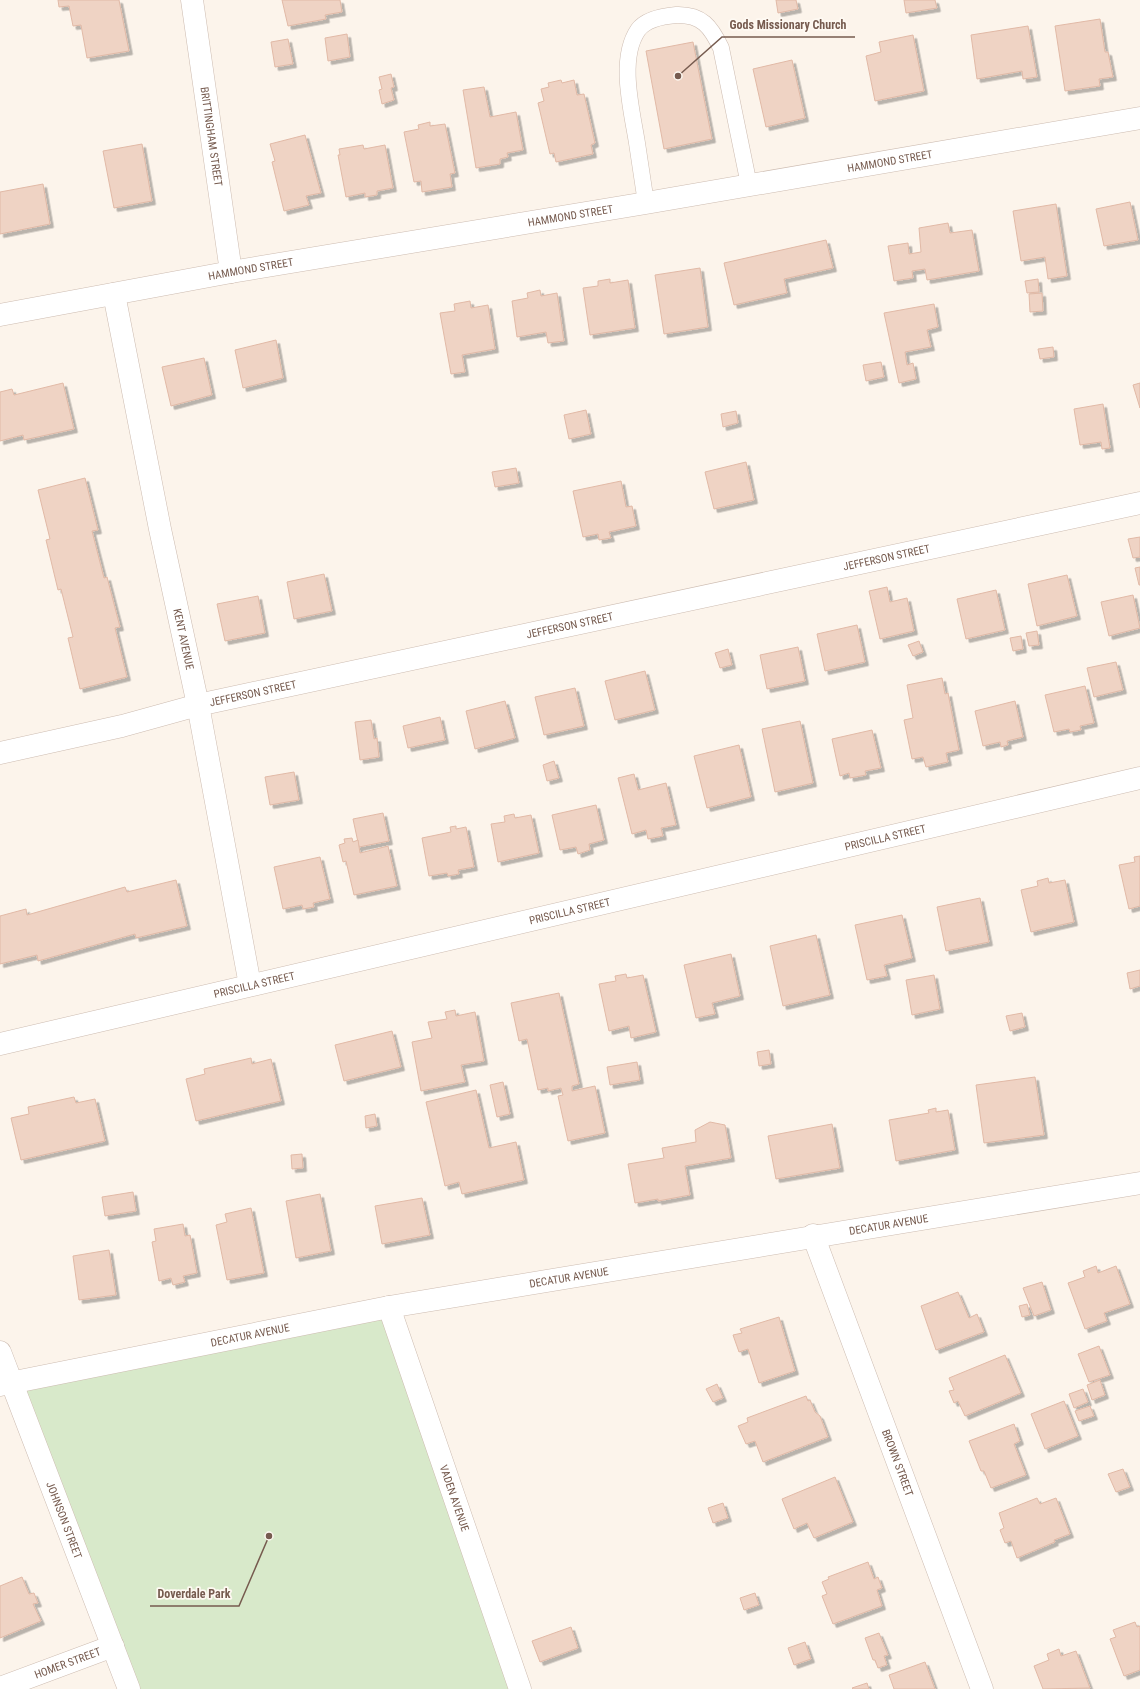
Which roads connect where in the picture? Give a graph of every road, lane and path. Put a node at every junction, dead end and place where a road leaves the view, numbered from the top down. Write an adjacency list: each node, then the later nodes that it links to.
1 (192, 0): 5 (street, BRITTINGHAM STREET)
2 (1140, 118): 3 (street, HAMMOND STREET)
3 (749, 185): 4 (street, HAMMOND STREET); 4 (lane)
4 (646, 203): 5 (street, HAMMOND STREET)
5 (232, 272): 6 (street, HAMMOND STREET)
6 (114, 294): 7 (street, HAMMOND STREET); 9 (street, KENT AVENUE)
7 (0, 315)
8 (1140, 504): 9 (street, JEFFERSON STREET)
9 (198, 705): 10 (street, JEFFERSON STREET); 12 (street, KENT AVENUE)
10 (0, 753)
11 (1140, 778): 12 (street, PRISCILLA STREET)
12 (250, 985): 13 (street, PRISCILLA STREET)
13 (0, 1044)
14 (1140, 1183): 15 (street, DECATUR AVENUE)
15 (813, 1236): 16 (street, DECATUR AVENUE); 23 (street, BROWN STREET)
16 (390, 1307): 18 (street, DECATUR AVENUE); 22 (street, VADEN AVENUE)
17 (0, 1352): 18 (street, JOHNSON STREET)
18 (6, 1384): 19 (street, JOHNSON STREET)
19 (112, 1646): 20 (street, HOMER STREET); 21 (street, JOHNSON STREET)
20 (0, 1688)
21 (129, 1689)
22 (520, 1689)
23 (982, 1689)

